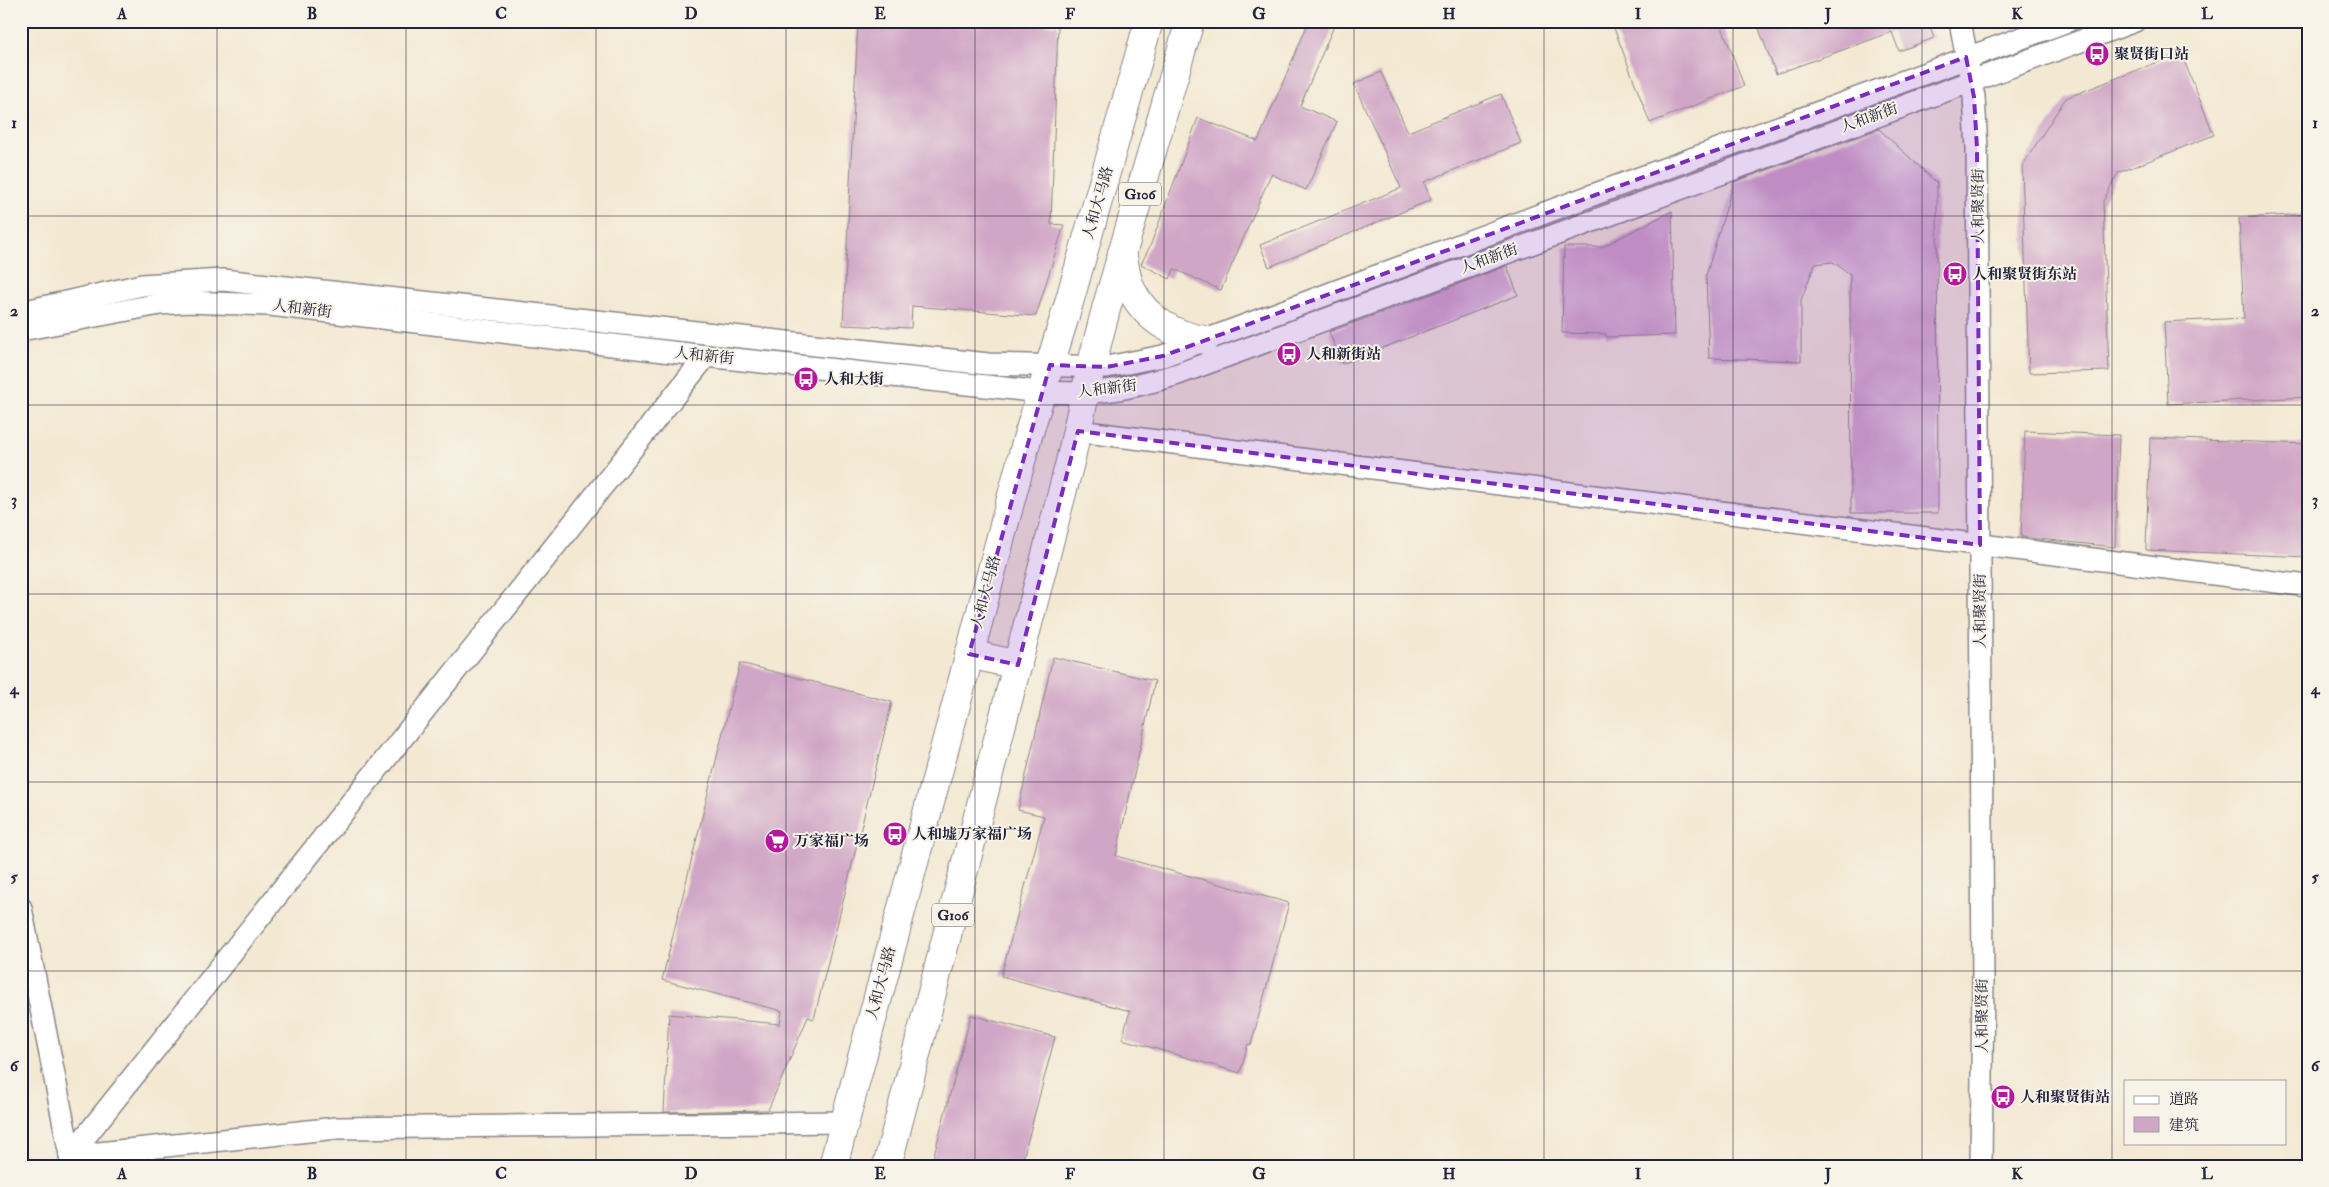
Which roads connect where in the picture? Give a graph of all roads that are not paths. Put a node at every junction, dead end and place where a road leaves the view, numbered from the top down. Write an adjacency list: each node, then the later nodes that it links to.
1 (1149, 21): 13 (highway, 人和大马路 / G106)
2 (1190, 21): 8 (highway, G106)
3 (1960, 21): 6 (street, 人和聚贤街)
4 (2068, 21): 6 (street, 人和新街)
5 (2135, 21): 7 (street, 人和新街)
6 (1966, 57): 7 (street, 人和聚贤街); 11 (street, 人和新街)
7 (1972, 80): 16 (street, 人和新街); 18 (street, 人和聚贤街)
8 (1122, 253): 11 (highway); 14 (highway, G106)
9 (21, 312): 13 (street, 人和新街)
10 (21, 330): 12 (street, 人和新街)
11 (1205, 340): 14 (street, 人和新街)
12 (706, 356): 15 (street, 人和新街); 24 (street)
13 (1050, 365): 14 (street, 人和新街); 15 (highway, 人和大马路 / G106)
14 (1091, 367): 16 (highway, G106)
15 (1042, 392): 16 (street, 人和新街); 20 (highway, 人和大马路 / G106)
16 (1085, 393): 17 (highway, G106)
17 (1078, 430): 18 (street); 21 (highway, G106)
18 (1980, 545): 19 (street); 27 (street, 人和聚贤街)
19 (2308, 586)
20 (969, 654): 21 (highway); 23 (highway, 人和大马路 / G106)
21 (1018, 665): 26 (highway, G106)
22 (21, 908): 24 (street)
23 (844, 1122): 24 (street); 25 (highway, 人和大马路 / G106)
24 (71, 1161)
25 (833, 1166)
26 (887, 1166)
27 (1981, 1166)

